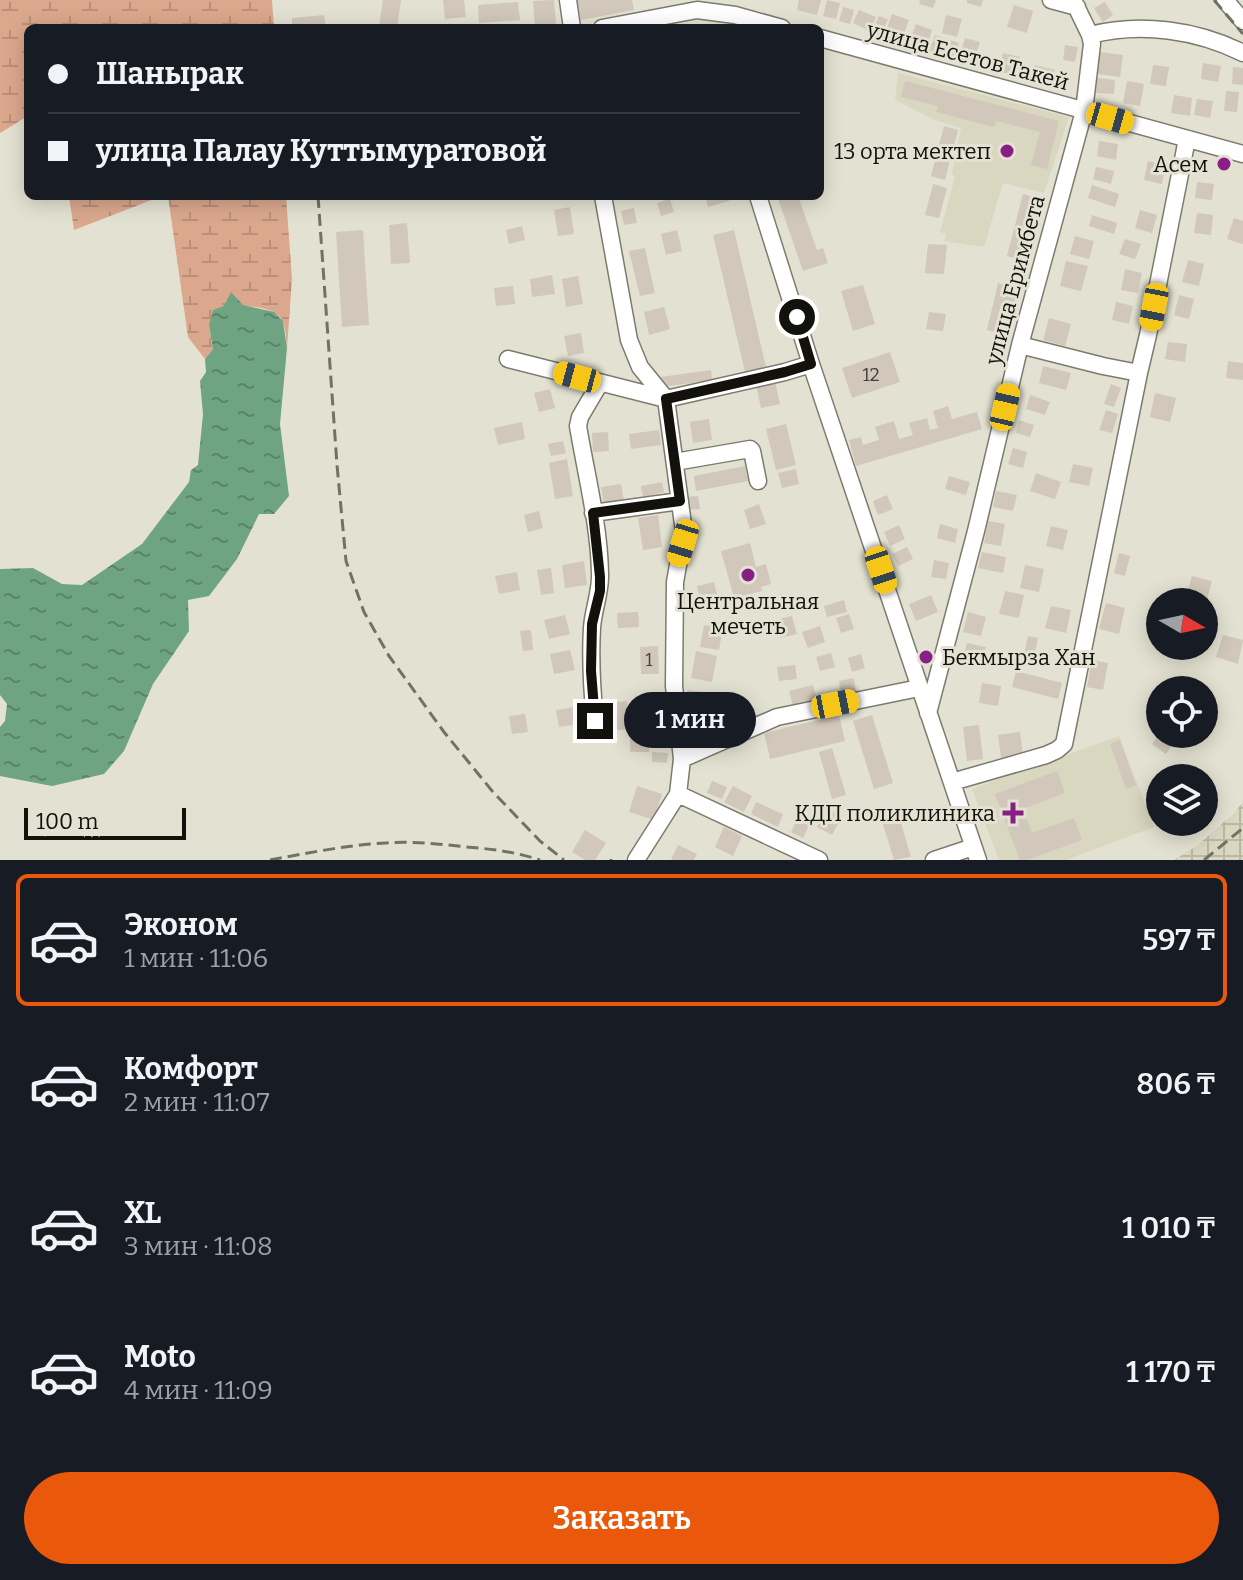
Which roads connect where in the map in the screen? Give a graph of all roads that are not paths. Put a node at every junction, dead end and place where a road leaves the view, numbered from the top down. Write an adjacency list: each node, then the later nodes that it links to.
1 (568, 0): 7 (street)
2 (1051, 0): 4 (street)
3 (1225, 0): 6 (street)
4 (1075, 3): 11 (street, улица Еримбета)
5 (694, 5): 8 (street); 9 (street); 10 (street)
6 (1243, 21)
7 (571, 24)
8 (618, 24)
9 (701, 24)
10 (768, 24)
11 (1090, 35): 13 (street); 14 (street, улица Еримбета)
12 (824, 39): 14 (street, улица Есетов Такей)
13 (1243, 53)
14 (1084, 111): 15 (street, улица Есетов Такей); 19 (street, улица Еримбета)
15 (1187, 139): 16 (street, улица Есетов Такей); 22 (street)
16 (1243, 154)
17 (604, 200): 24 (street)
18 (759, 200): 21 (street)
19 (1020, 345): 22 (street); 30 (street, улица Еримбета)
20 (508, 359): 23 (street)
21 (811, 364): 24 (street); 29 (street)
22 (1139, 373): 33 (street)
23 (600, 383): 24 (street); 28 (street)
24 (666, 399): 25 (street)
25 (675, 462): 26 (street); 27 (street)
26 (758, 481)
27 (680, 501): 28 (street); 32 (street)
28 (593, 513): 31 (street)
29 (919, 688): 30 (street); 32 (street)
30 (928, 713): 33 (street)
31 (595, 721)
32 (682, 759): 34 (street)
33 (952, 782): 35 (street)
34 (678, 794): 36 (street); 37 (street)
35 (976, 854): 38 (street)
36 (636, 860)
37 (819, 860)
38 (934, 860)

